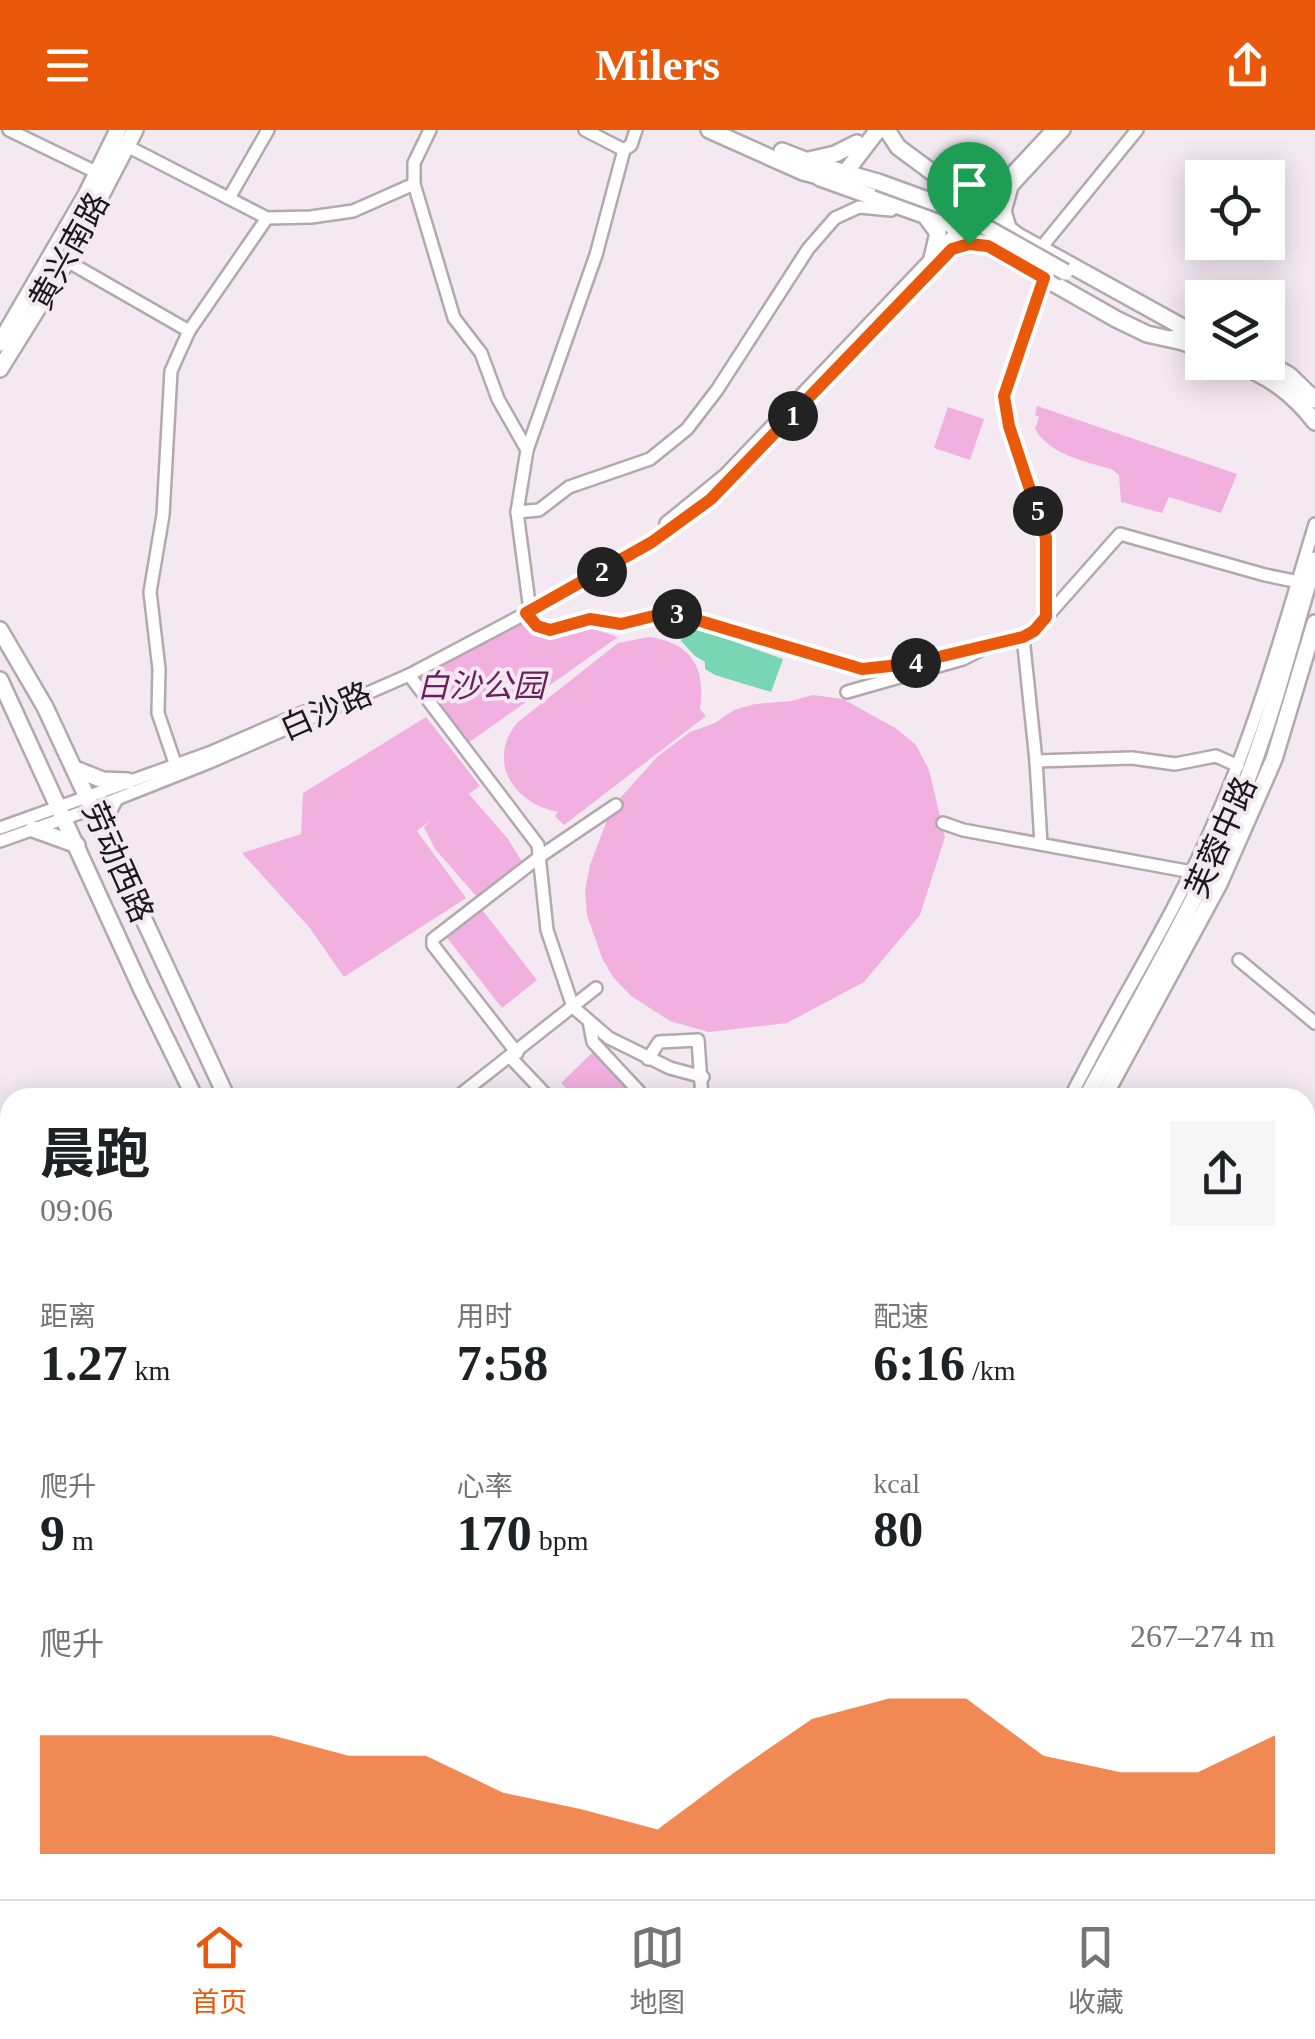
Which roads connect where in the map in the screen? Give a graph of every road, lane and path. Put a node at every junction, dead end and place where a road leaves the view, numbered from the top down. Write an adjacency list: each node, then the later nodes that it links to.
1 (9, 130): 16 (street)
2 (46, 130): 16 (street)
3 (118, 130): 20 (main road, 黄兴南路)
4 (134, 130): 17 (main road, 黄兴南路)
5 (268, 130): 26 (street)
6 (430, 130): 22 (street)
7 (585, 130): 18 (street)
8 (636, 130): 18 (street)
9 (709, 130): 21 (main road)
10 (733, 130): 19 (main road)
11 (887, 130): 25 (main road)
12 (1052, 130): 24 (street, 白沙路)
13 (1064, 130): 24 (street, 白沙路)
14 (1137, 130): 34 (street)
15 (868, 137): 19 (main road); 21 (main road); 23 (main road)
16 (42, 144): 20 (street)
17 (127, 146): 20 (main road, 黄兴南路); 26 (street)
18 (624, 150): 48 (street)
19 (803, 160): 21 (main road)
20 (104, 176): 36 (main road, 黄兴南路); 41 (main road, 黄兴南路)
21 (833, 178): 23 (main road); 29 (main road)
22 (414, 184): 28 (street); 48 (street)
23 (877, 186): 37 (main road, bridge)
24 (1002, 190): 25 (main road); 27 (street, 白沙路); 30 (main road)
25 (959, 191): 27 (main road)
26 (229, 198): 28 (street)
27 (984, 210): 30 (main road); 31 (street, 白沙路)
28 (268, 218): 38 (street)
29 (927, 218): 31 (main road); 35 (main road); 49 (street)
30 (1010, 231): 34 (main road)
31 (963, 232): 32 (main road); 33 (street, 白沙路); 35 (street, 白沙路)
32 (988, 246): 33 (main road); 37 (main road)
33 (952, 249): 53 (street, 白沙路)
34 (1040, 249): 39 (main road)
35 (932, 258): 53 (street, 白沙路)
36 (67, 261): 38 (street); 42 (main road, 黄兴南路)
37 (1057, 276): 40 (main road); 54 (street)
38 (190, 331): 63 (street)
39 (1185, 333)
40 (1185, 333)
41 (0, 343)
42 (0, 369)
43 (1285, 378): 45 (main road)
44 (1272, 380): 45 (main road)
45 (1310, 398): 46 (main road); 47 (main road)
46 (1315, 422)
47 (1315, 434)
48 (526, 450): 49 (street)
49 (517, 512): 53 (street)
50 (1315, 524): 52 (street)
51 (1315, 560): 52 (main road, 芙蓉中路)
52 (1303, 582): 54 (street); 64 (street); 96 (main road, 芙蓉中路)
53 (528, 608): 58 (street); 59 (street, 白沙路); 63 (street, 白沙路)
54 (1046, 617): 57 (street)
55 (1315, 622): 97 (main road, 芙蓉中路)
56 (0, 630): 65 (main road, 劳动西路)
57 (1023, 637): 58 (street); 62 (street)
58 (992, 644): 61 (street)
59 (409, 676): 68 (street, 白沙路); 79 (street)
60 (0, 680): 66 (main road, 劳动西路)
61 (847, 692)
62 (1036, 761): 64 (street); 77 (street)
63 (176, 766): 67 (street, 白沙路)
64 (1238, 766): 80 (street)
65 (76, 769): 67 (main road); 69 (main road, 劳动西路)
66 (46, 776): 71 (main road, 劳动西路); 72 (street)
67 (128, 782): 69 (street, 白沙路)
68 (117, 798): 69 (street, 白沙路); 75 (street)
69 (91, 802): 71 (street, 白沙路); 75 (main road, 劳动西路)
70 (616, 805): 79 (street)
71 (62, 811): 72 (street, 白沙路); 78 (main road, 劳动西路)
72 (33, 822): 74 (street, 白沙路); 76 (street, 白沙路); 78 (main road)
73 (943, 823): 77 (street)
74 (0, 828)
75 (106, 835): 90 (main road, 劳动西路)
76 (0, 841)
77 (1041, 844): 80 (street)
78 (77, 845): 89 (main road, 劳动西路)
79 (542, 855): 83 (street); 86 (street)
80 (1192, 872): 95 (street)
81 (1240, 960): 85 (street)
82 (596, 988): 83 (street)
83 (573, 1007): 84 (street); 86 (street)
84 (590, 1021): 87 (street); 93 (street)
85 (1315, 1023)
86 (514, 1055): 91 (street); 92 (street)
87 (648, 1059): 88 (street); 88 (street)
88 (703, 1076): 94 (street)
89 (190, 1088)
90 (222, 1088)
91 (469, 1088)
92 (541, 1088)
93 (636, 1088)
94 (702, 1088)
95 (1075, 1088)
96 (1091, 1088)
97 (1108, 1088)

